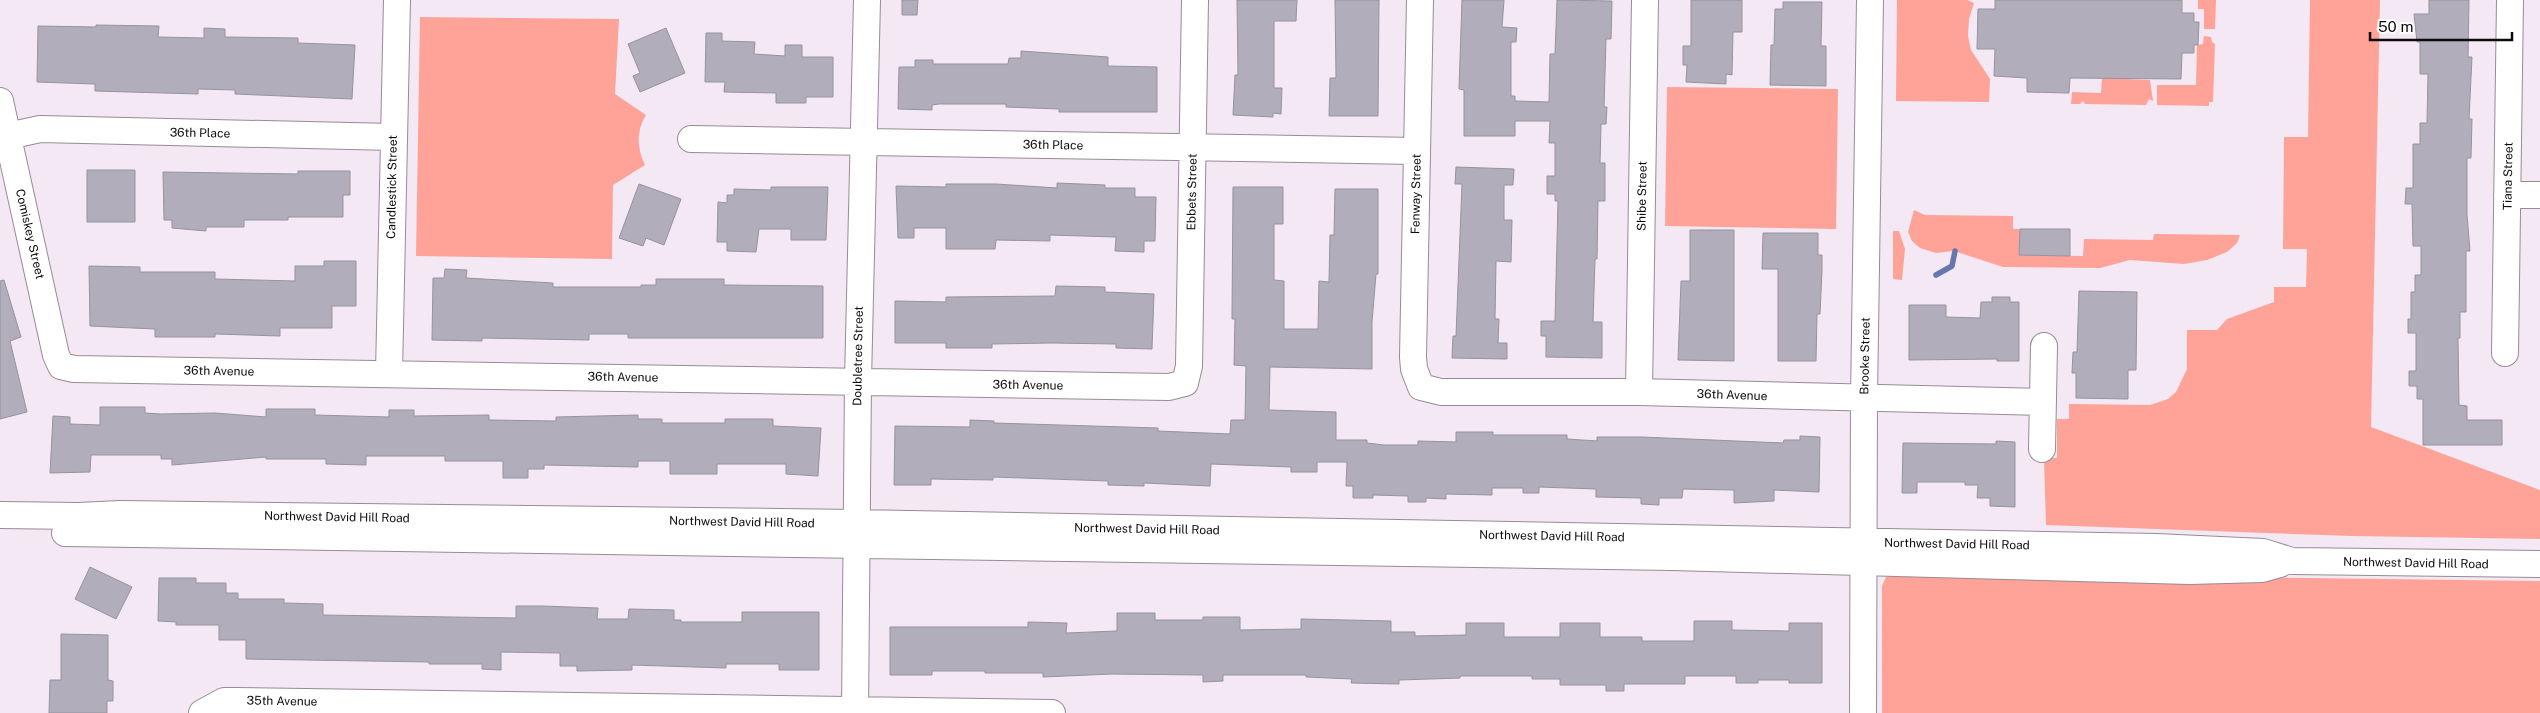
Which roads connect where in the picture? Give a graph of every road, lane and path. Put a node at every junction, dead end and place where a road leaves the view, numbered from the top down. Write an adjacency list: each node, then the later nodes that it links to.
1 (396, 0): 10 (street, Candlestick Street)
2 (867, 0): 12 (street, Doubletree Street)
3 (1195, 0): 13 (street, Ebbets Street)
4 (1420, 0): 14 (street, Fenway Street)
5 (1645, 0): 24 (street, Shibe Street)
6 (1870, 0): 25 (street, Brooke Street)
7 (2510, 0): 15 (street, Tiana Street)
8 (0, 101): 9 (street, Comiskey Street)
9 (8, 136): 10 (street, 36th Place); 19 (street, Comiskey Street)
10 (393, 137): 20 (street, Candlestick Street)
11 (691, 139): 12 (street, 36th Place)
12 (863, 143): 13 (street, 36th Place); 21 (street, Doubletree Street)
13 (1192, 147): 14 (street, 36th Place); 22 (street, Ebbets Street)
14 (1416, 152): 23 (street, Fenway Street)
15 (2507, 195): 16 (street); 18 (street, Tiana Street)
16 (2540, 195)
17 (2044, 346): 26 (street)
18 (2505, 353)
19 (62, 366): 20 (street, 36th Avenue)
20 (390, 373): 21 (street, 36th Avenue)
21 (858, 381): 22 (street, 36th Avenue); 30 (street, Doubletree Street)
22 (1185, 383)
23 (1421, 387): 24 (street, 36th Avenue)
24 (1639, 392): 25 (street, 36th Avenue)
25 (1864, 399): 26 (street, 36th Avenue); 31 (street, Brooke Street)
26 (2043, 402): 27 (street)
27 (2042, 449)
28 (0, 515): 30 (street, Northwest David Hill Road)
29 (0, 532): 30 (street, Northwest David Hill Road)
30 (856, 534): 31 (street, Northwest David Hill Road); 35 (street, Doubletree Street)
31 (1863, 552): 32 (street, Northwest David Hill Road); 37 (street, Brooke Street)
32 (2540, 564)
33 (525, 709): 34 (street, 35th Avenue); 35 (street, 35th Avenue)
34 (203, 711)
35 (855, 711): 36 (street, 35th Avenue)
36 (1052, 713)
37 (1863, 713)

